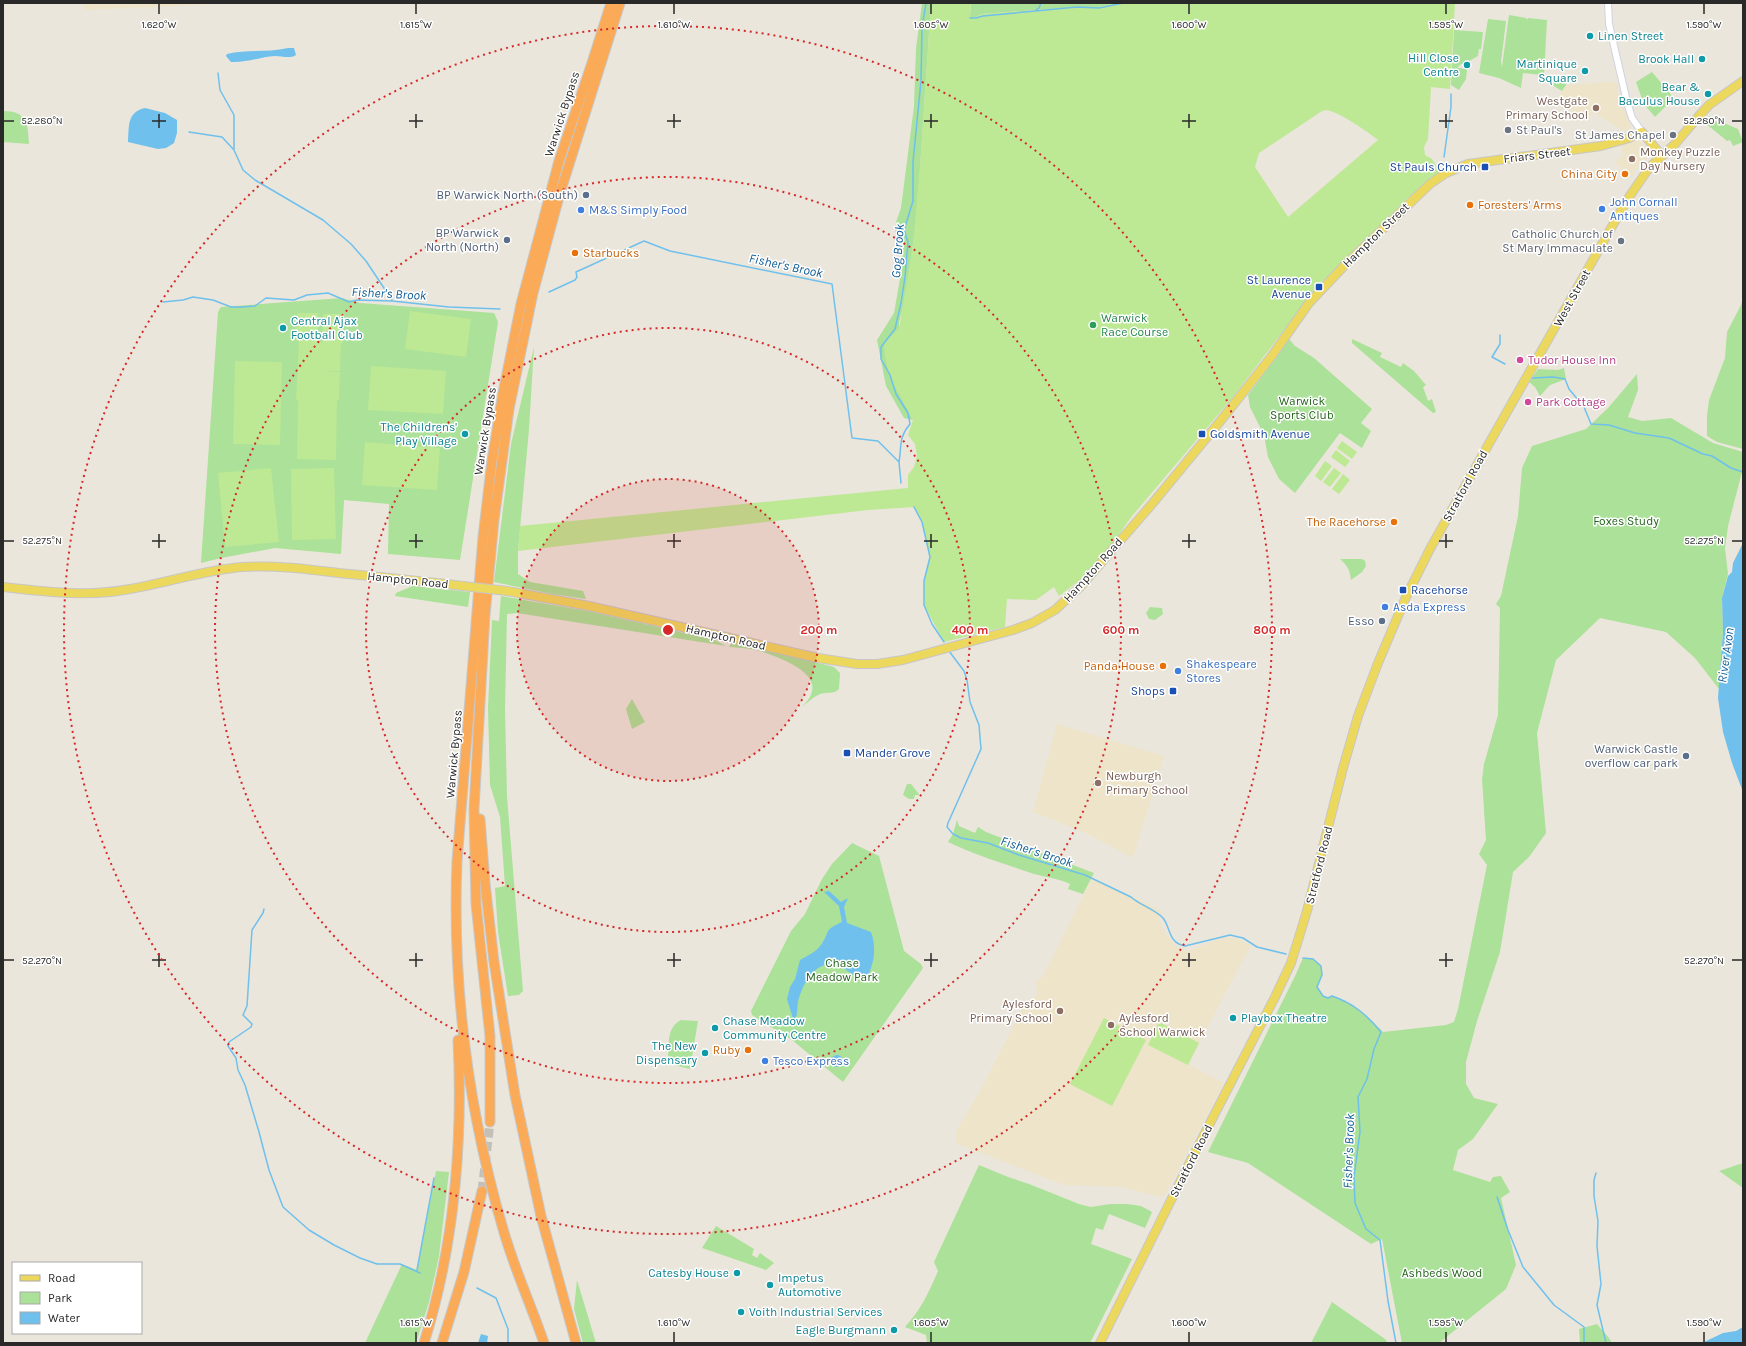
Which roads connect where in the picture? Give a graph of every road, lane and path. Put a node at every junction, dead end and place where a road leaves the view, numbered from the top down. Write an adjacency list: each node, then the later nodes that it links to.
1 (611, 3): 12 (highway, Warwick Bypass)
2 (620, 3): 11 (highway, Warwick Bypass)
3 (1608, 3): 5 (street)
4 (1743, 81): 6 (main road, West Street)
5 (1642, 132): 6 (main road); 7 (main road, Friars Street)
6 (1661, 155): 9 (main road, West Street)
7 (1454, 169): 8 (main road, Hampton Street)
8 (1305, 309): 10 (main road, Hampton Road, bridge)
9 (1524, 382): 19 (main road, Stratford Road)
10 (3, 587)
11 (480, 730): 13 (highway); 18 (highway)
12 (457, 875): 15 (highway); 17 (highway)
13 (490, 1122)
14 (482, 1192): 16 (highway)
15 (424, 1343)
16 (442, 1343)
17 (544, 1343)
18 (576, 1343)
19 (1100, 1343)

